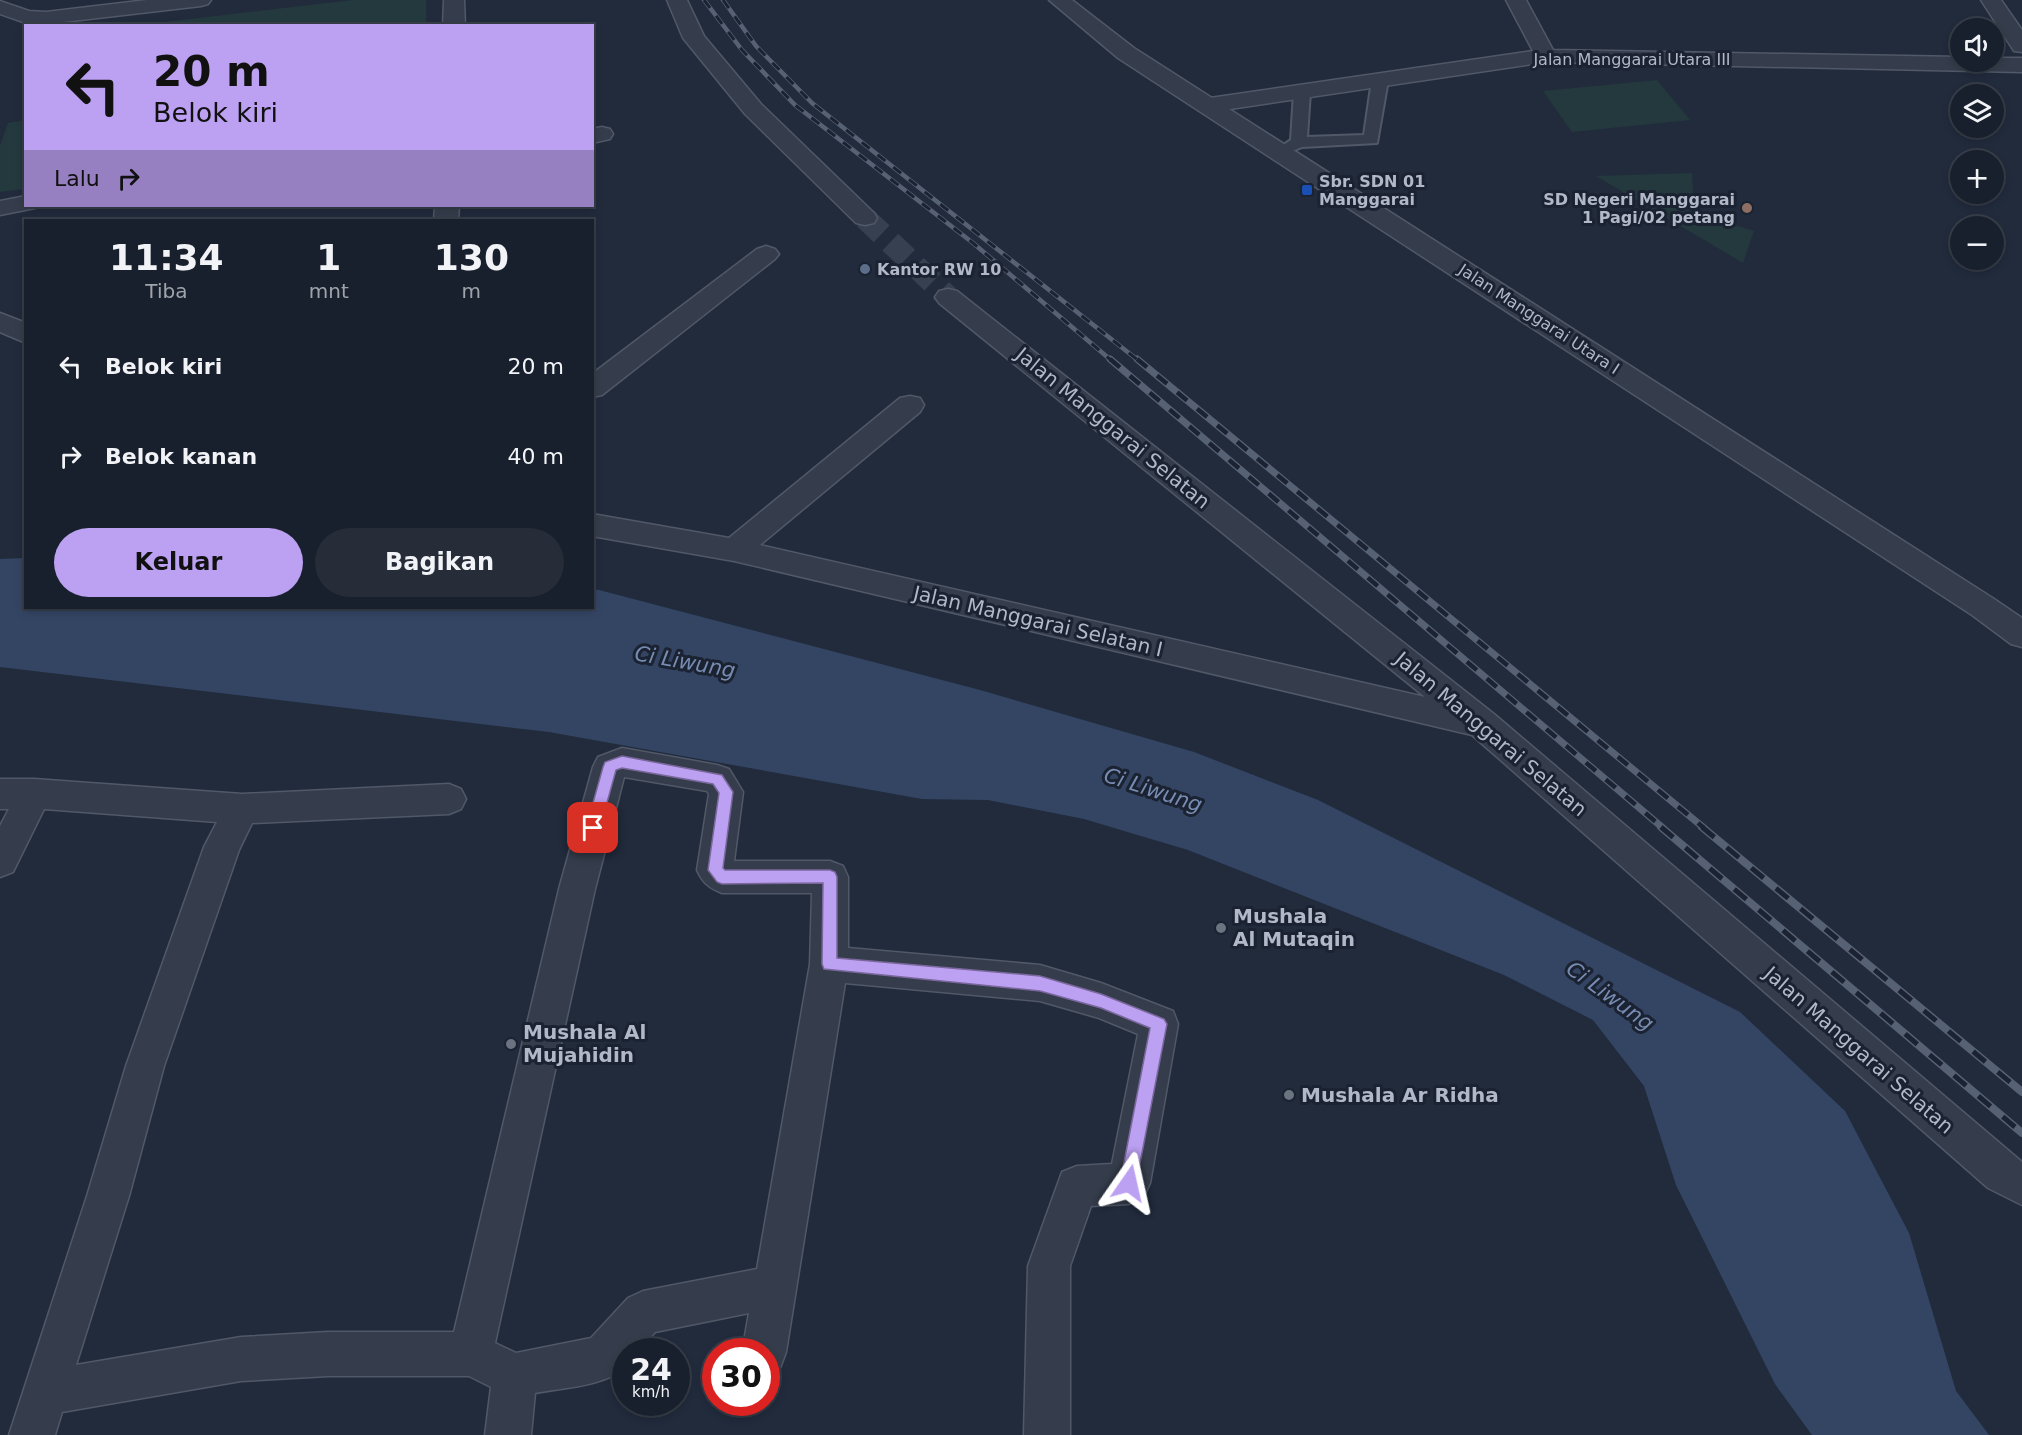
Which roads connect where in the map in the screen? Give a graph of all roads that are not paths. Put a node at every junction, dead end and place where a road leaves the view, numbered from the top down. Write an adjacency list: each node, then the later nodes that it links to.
1 (201, 0): 7 (street)
2 (454, 0): 8 (street)
3 (677, 0): 18 (street)
4 (1059, 0): 14 (street, Jalan Manggarai Utara I)
5 (1516, 0): 10 (street)
6 (1991, 0): 9 (street)
7 (0, 8)
8 (454, 24)
9 (2022, 46)
10 (1546, 56): 11 (street, Jalan Manggarai Utara III); 12 (street, Jalan Manggarai Utara III)
11 (2022, 65)
12 (1380, 80): 13 (street, Jalan Manggarai Utara III); 15 (lane)
13 (1302, 92): 14 (street, Jalan Manggarai Utara III); 15 (lane)
14 (1210, 105): 15 (street, Jalan Manggarai Utara I)
15 (1290, 147): 27 (street, Jalan Manggarai Utara I)
16 (24, 203): 17 (street)
17 (0, 208)
18 (865, 218)
19 (766, 254): 23 (street)
20 (948, 297): 30 (street, Jalan Manggarai Selatan)
21 (0, 322): 22 (street)
22 (24, 332)
23 (594, 386)
24 (910, 405): 26 (street)
25 (594, 525): 26 (street, Jalan Manggarai Selatan I)
26 (734, 550): 30 (street, Jalan Manggarai Selatan I)
27 (1983, 607): 28 (street); 29 (street, Jalan Manggarai Utara I)
28 (2022, 622)
29 (2022, 635)
30 (1482, 724): 37 (street, Jalan Manggarai Selatan)
31 (0, 794): 32 (street)
32 (34, 794): 34 (street); 35 (street)
33 (448, 799): 34 (street)
34 (242, 808): 42 (street)
35 (0, 861)
36 (829, 964): 38 (street); 40 (street); 45 (street)
37 (2022, 1184)
38 (774, 1287): 39 (street); 41 (street)
39 (766, 1338)
40 (471, 1354): 41 (street); 42 (street)
41 (515, 1375): 44 (street)
42 (45, 1393): 43 (street)
43 (32, 1435)
44 (508, 1435)
45 (1047, 1435)

